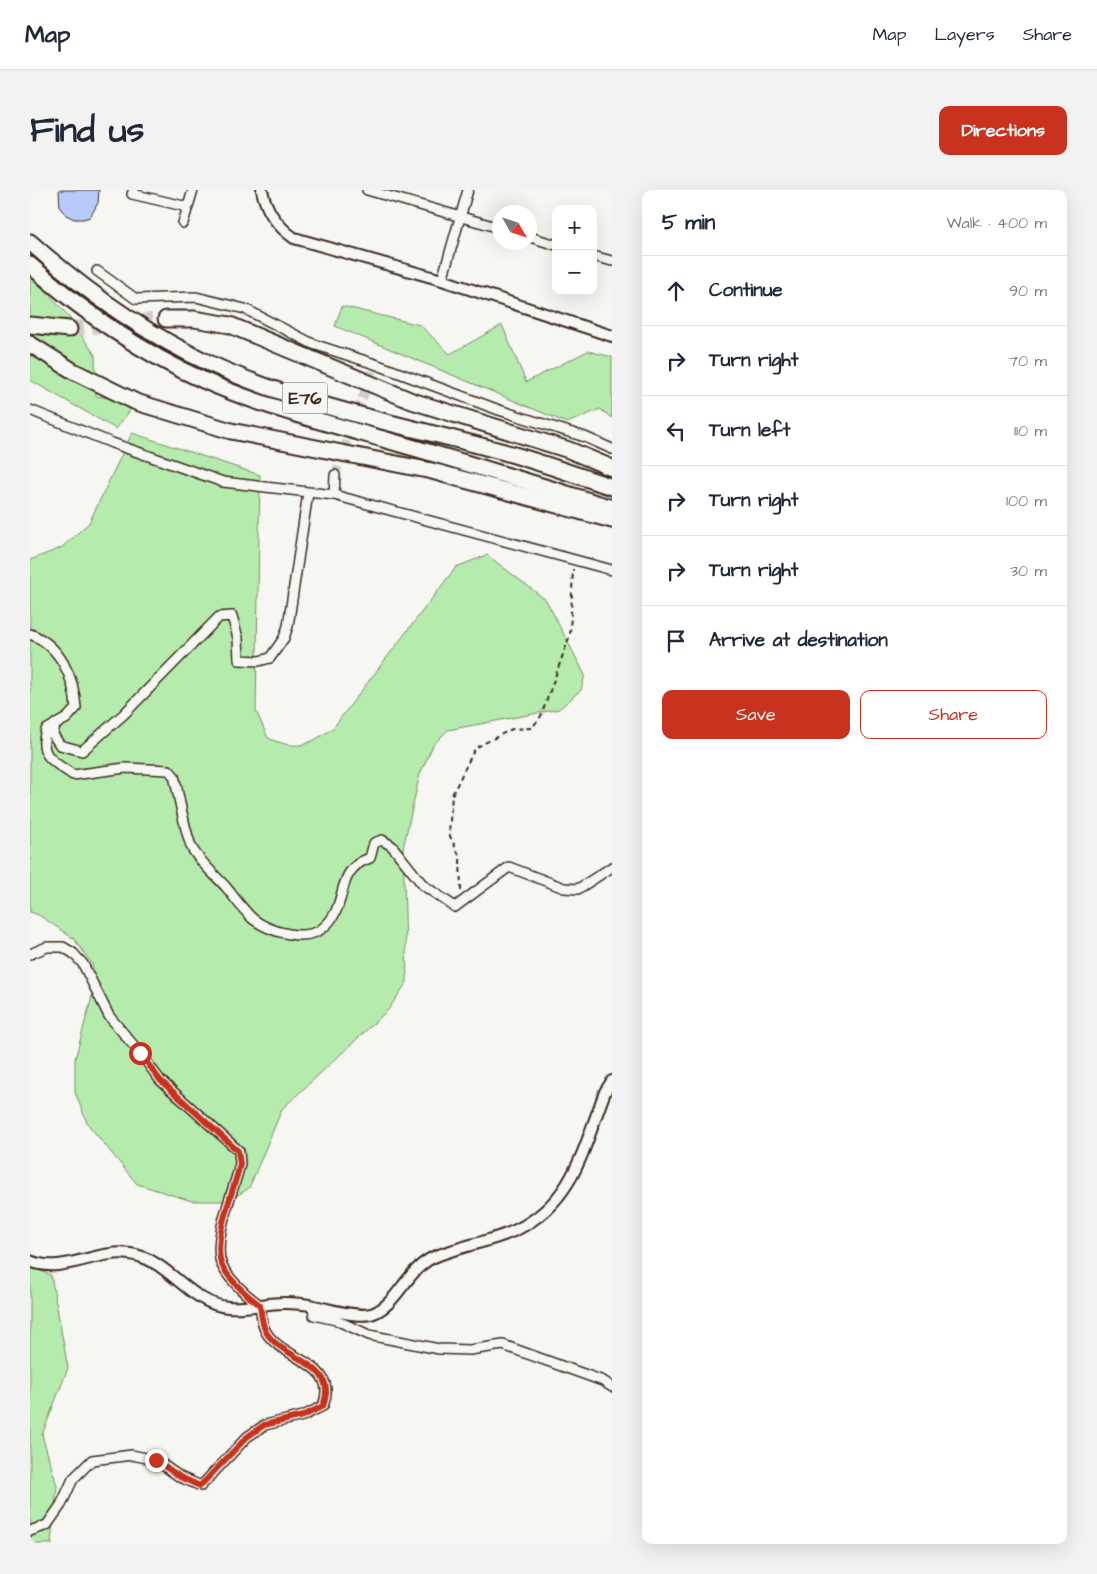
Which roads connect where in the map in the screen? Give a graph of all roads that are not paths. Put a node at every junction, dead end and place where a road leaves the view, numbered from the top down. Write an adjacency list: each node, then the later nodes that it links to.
1 (134, 190): 6 (street)
2 (193, 190): 6 (street)
3 (262, 190): 17 (street)
4 (367, 190): 7 (street)
5 (468, 190): 7 (street)
6 (188, 207): 8 (street)
7 (460, 217): 9 (street); 17 (street)
8 (183, 223)
9 (492, 226)
10 (537, 239): 12 (street)
11 (30, 242): 27 (highway, E76)
12 (552, 244)
13 (597, 257): 14 (street)
14 (612, 261)
15 (30, 266): 30 (highway, E76)
16 (97, 271): 24 (street)
17 (442, 280): 21 (street)
18 (166, 319): 25 (highway)
19 (30, 325): 20 (highway)
20 (69, 329)
21 (612, 336)
22 (30, 344): 31 (highway)
23 (30, 410): 28 (street)
24 (612, 449)
25 (612, 468)
26 (335, 475): 29 (street)
27 (612, 488)
28 (308, 493): 29 (street); 34 (street)
29 (334, 495): 32 (street)
30 (612, 508)
31 (612, 520)
32 (612, 570)
33 (30, 634): 34 (street)
34 (56, 724): 35 (street)
35 (612, 867)
36 (30, 954): 39 (street)
37 (612, 1081): 40 (street)
38 (30, 1261): 39 (street)
39 (260, 1305): 40 (street); 42 (street)
40 (313, 1306): 41 (street)
41 (612, 1387)
42 (30, 1531)

